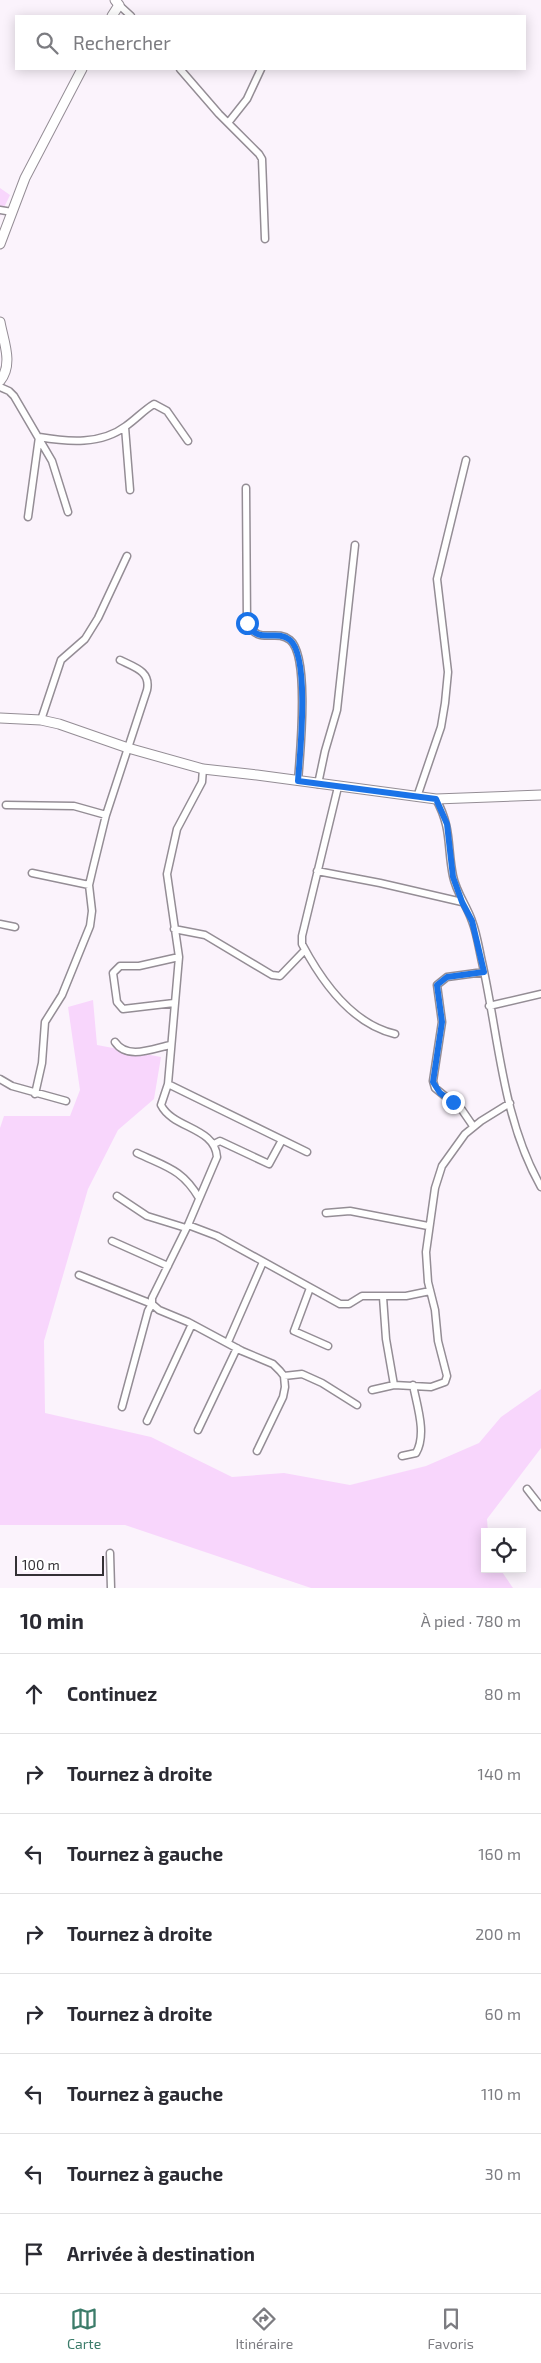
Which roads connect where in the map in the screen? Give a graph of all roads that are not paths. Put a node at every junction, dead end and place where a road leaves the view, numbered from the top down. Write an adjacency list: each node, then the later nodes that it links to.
1 (117, 2): 2 (street); 3 (street)
2 (112, 15)
3 (130, 15)
4 (81, 70): 9 (street)
5 (181, 70): 7 (street)
6 (261, 70): 7 (street)
7 (228, 123): 10 (street)
8 (0, 210): 9 (street)
9 (12, 212): 11 (street)
10 (265, 239)
11 (0, 244)
12 (0, 322): 13 (street)
13 (0, 381)
14 (0, 387): 16 (street)
15 (125, 427): 16 (street); 17 (street); 20 (street)
16 (39, 437): 21 (street); 22 (street)
17 (188, 441)
18 (466, 460): 34 (street)
19 (246, 488): 30 (street)
20 (130, 490)
21 (68, 512)
22 (28, 517)
23 (355, 545): 31 (street)
24 (127, 556): 27 (street)
25 (120, 660): 28 (street)
26 (0, 718): 27 (street)
27 (41, 720): 28 (street)
28 (128, 748): 29 (street); 37 (street)
29 (203, 769): 30 (street); 44 (street)
30 (298, 781): 31 (street)
31 (318, 784): 32 (street)
32 (338, 787): 34 (street); 38 (street)
33 (541, 795): 35 (street)
34 (417, 797): 35 (street)
35 (436, 799): 41 (street)
36 (6, 805): 37 (street)
37 (106, 816): 40 (street)
38 (317, 871): 41 (street); 45 (street)
39 (32, 872): 40 (street)
40 (89, 884): 56 (street)
41 (462, 902): 47 (street)
42 (0, 924): 43 (street)
43 (15, 927)
44 (174, 929): 45 (street); 46 (street)
45 (306, 950): 51 (street)
46 (178, 957): 49 (street); 49 (street)
47 (484, 972): 50 (street); 59 (street)
48 (541, 994): 50 (street)
49 (174, 1003): 53 (street)
50 (489, 1006): 58 (street)
51 (395, 1034)
52 (115, 1042): 53 (street)
53 (170, 1045): 55 (street)
54 (0, 1079): 56 (street)
55 (168, 1084): 60 (street); 61 (street)
56 (35, 1094): 57 (street)
57 (66, 1101)
58 (510, 1103): 59 (street); 64 (street)
59 (473, 1126): 69 (street)
60 (282, 1140): 61 (street); 62 (street)
61 (214, 1144): 66 (street)
62 (307, 1152)
63 (137, 1153): 66 (street)
64 (541, 1187)
65 (117, 1196): 68 (street)
66 (199, 1198): 68 (street)
67 (326, 1213): 69 (street)
68 (187, 1226): 71 (street); 72 (street)
69 (428, 1226): 75 (street)
70 (112, 1241): 72 (street)
71 (263, 1262): 74 (street); 79 (street)
72 (168, 1266): 77 (street)
73 (79, 1275): 77 (street)
74 (310, 1288): 76 (street); 80 (street)
75 (430, 1291): 76 (street); 84 (street)
76 (382, 1296): 83 (street)
77 (152, 1304): 78 (street); 87 (street)
78 (192, 1324): 79 (street); 88 (street)
79 (228, 1342): 81 (street)
80 (328, 1346)
81 (236, 1348): 82 (street); 89 (street)
82 (284, 1376): 86 (street); 90 (street)
83 (394, 1385): 84 (street); 85 (street)
84 (413, 1385): 91 (street)
85 (372, 1390)
86 (357, 1405)
87 (122, 1407)
88 (147, 1420)
89 (198, 1430)
90 (257, 1451)
91 (402, 1456)
92 (527, 1489): 93 (street)
93 (541, 1507)
94 (110, 1553): 95 (street)
95 (111, 1588)

